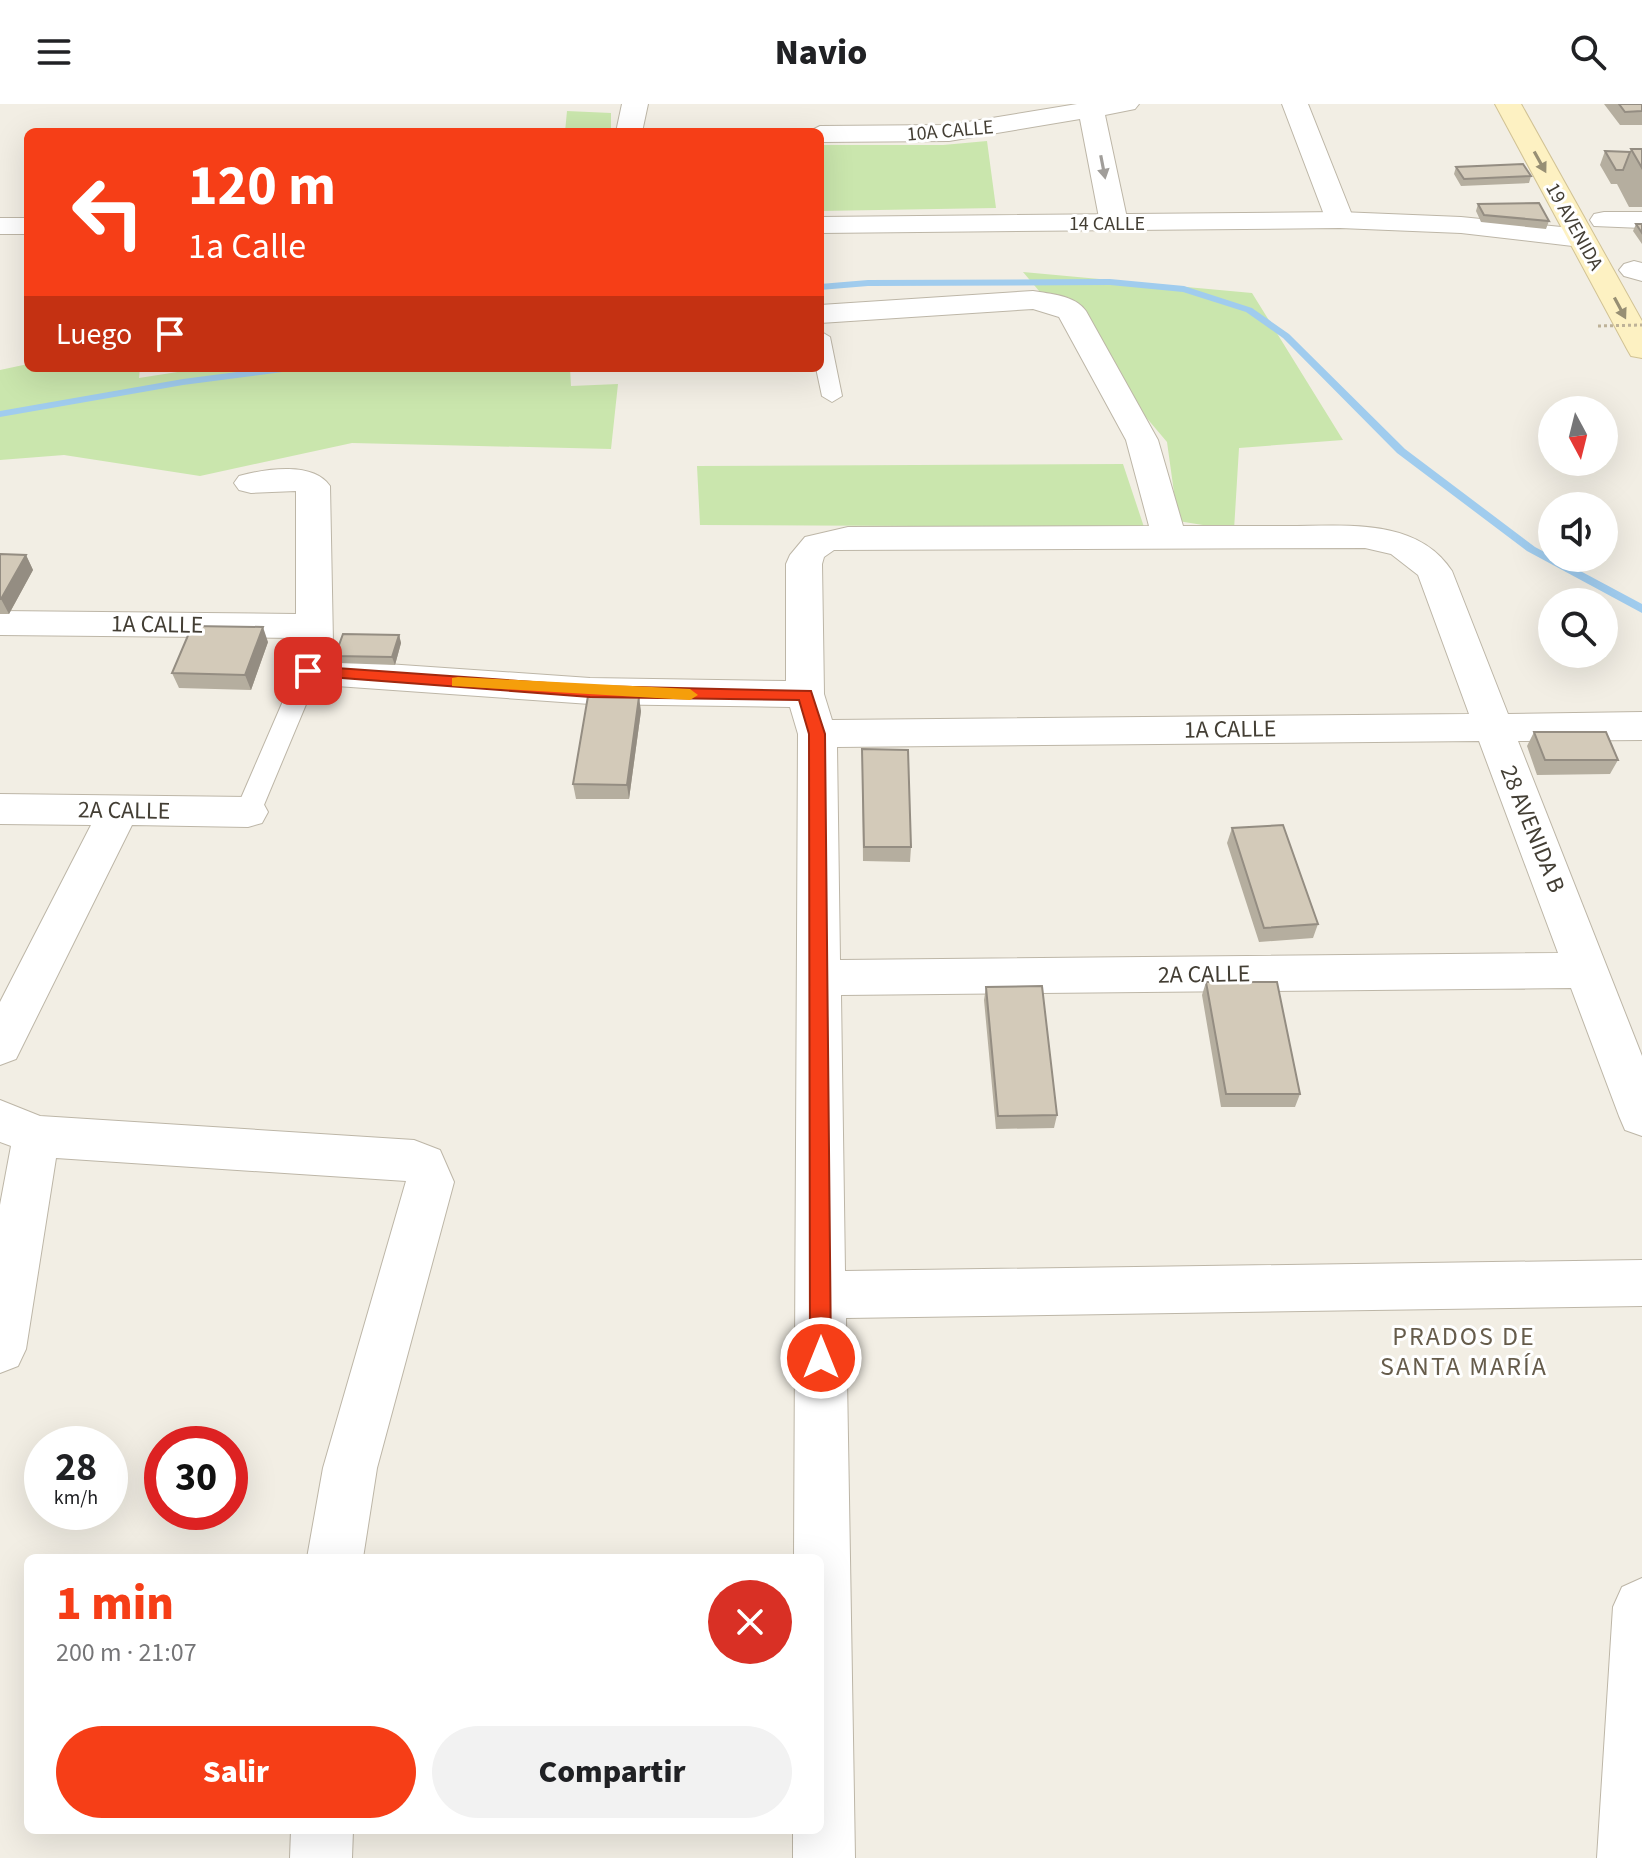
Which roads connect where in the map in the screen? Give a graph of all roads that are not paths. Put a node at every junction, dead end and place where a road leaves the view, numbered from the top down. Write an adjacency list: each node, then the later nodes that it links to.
1 (635, 104): 6 (street)
2 (1126, 104): 5 (street, 10A CALLE)
3 (1295, 104): 9 (street)
4 (1508, 104): 16 (main road, 19 AVENIDA, one-way to 16)
5 (1091, 107): 7 (street, 10A CALLE); 11 (street, one-way to 11)
6 (630, 128)
7 (824, 134)
8 (1598, 210): 10 (street); 18 (main road, 19 AVENIDA)
9 (1340, 220): 11 (street, 14 CALLE); 12 (street, 14 CALLE)
10 (1642, 220)
11 (1114, 223): 13 (street, 14 CALLE)
12 (1394, 223): 16 (street, 14 CALLE); 17 (street, 14 CALLE)
13 (824, 225)
14 (0, 226): 15 (street)
15 (24, 226)
16 (1581, 238): 17 (main road, 19 AVENIDA)
17 (1598, 268): 20 (main road, 19 AVENIDA, one-way to 20)
18 (1639, 275)
19 (824, 314): 24 (street)
20 (1642, 349)
21 (824, 357): 22 (lane)
22 (832, 396)
23 (251, 483): 26 (street)
24 (1169, 538): 28 (street); 29 (street, 28 AVENIDA B)
25 (0, 623): 26 (street, 1A CALLE)
26 (314, 626): 27 (street)
27 (308, 671): 28 (street, 1A CALLE); 33 (lane)
28 (811, 714): 29 (street, 1A CALLE); 35 (street)
29 (1492, 726): 30 (street, 1A CALLE); 34 (street, 28 AVENIDA B)
30 (1642, 726)
31 (0, 809): 32 (street, 2A CALLE)
32 (119, 810): 33 (street, 2A CALLE); 36 (street)
33 (248, 812)
34 (1588, 970): 35 (street, 2A CALLE); 37 (street, 28 AVENIDA B)
35 (819, 978): 40 (street)
36 (0, 1046)
37 (1642, 1116)
38 (18, 1128): 41 (street); 42 (street)
39 (1642, 1283): 40 (street)
40 (820, 1295): 43 (street)
41 (0, 1349)
42 (336, 1554)
43 (822, 1554)
44 (1642, 1607): 49 (street)
45 (322, 1834): 47 (street)
46 (824, 1834): 48 (street)
47 (321, 1858)
48 (824, 1858)
49 (1628, 1858)

